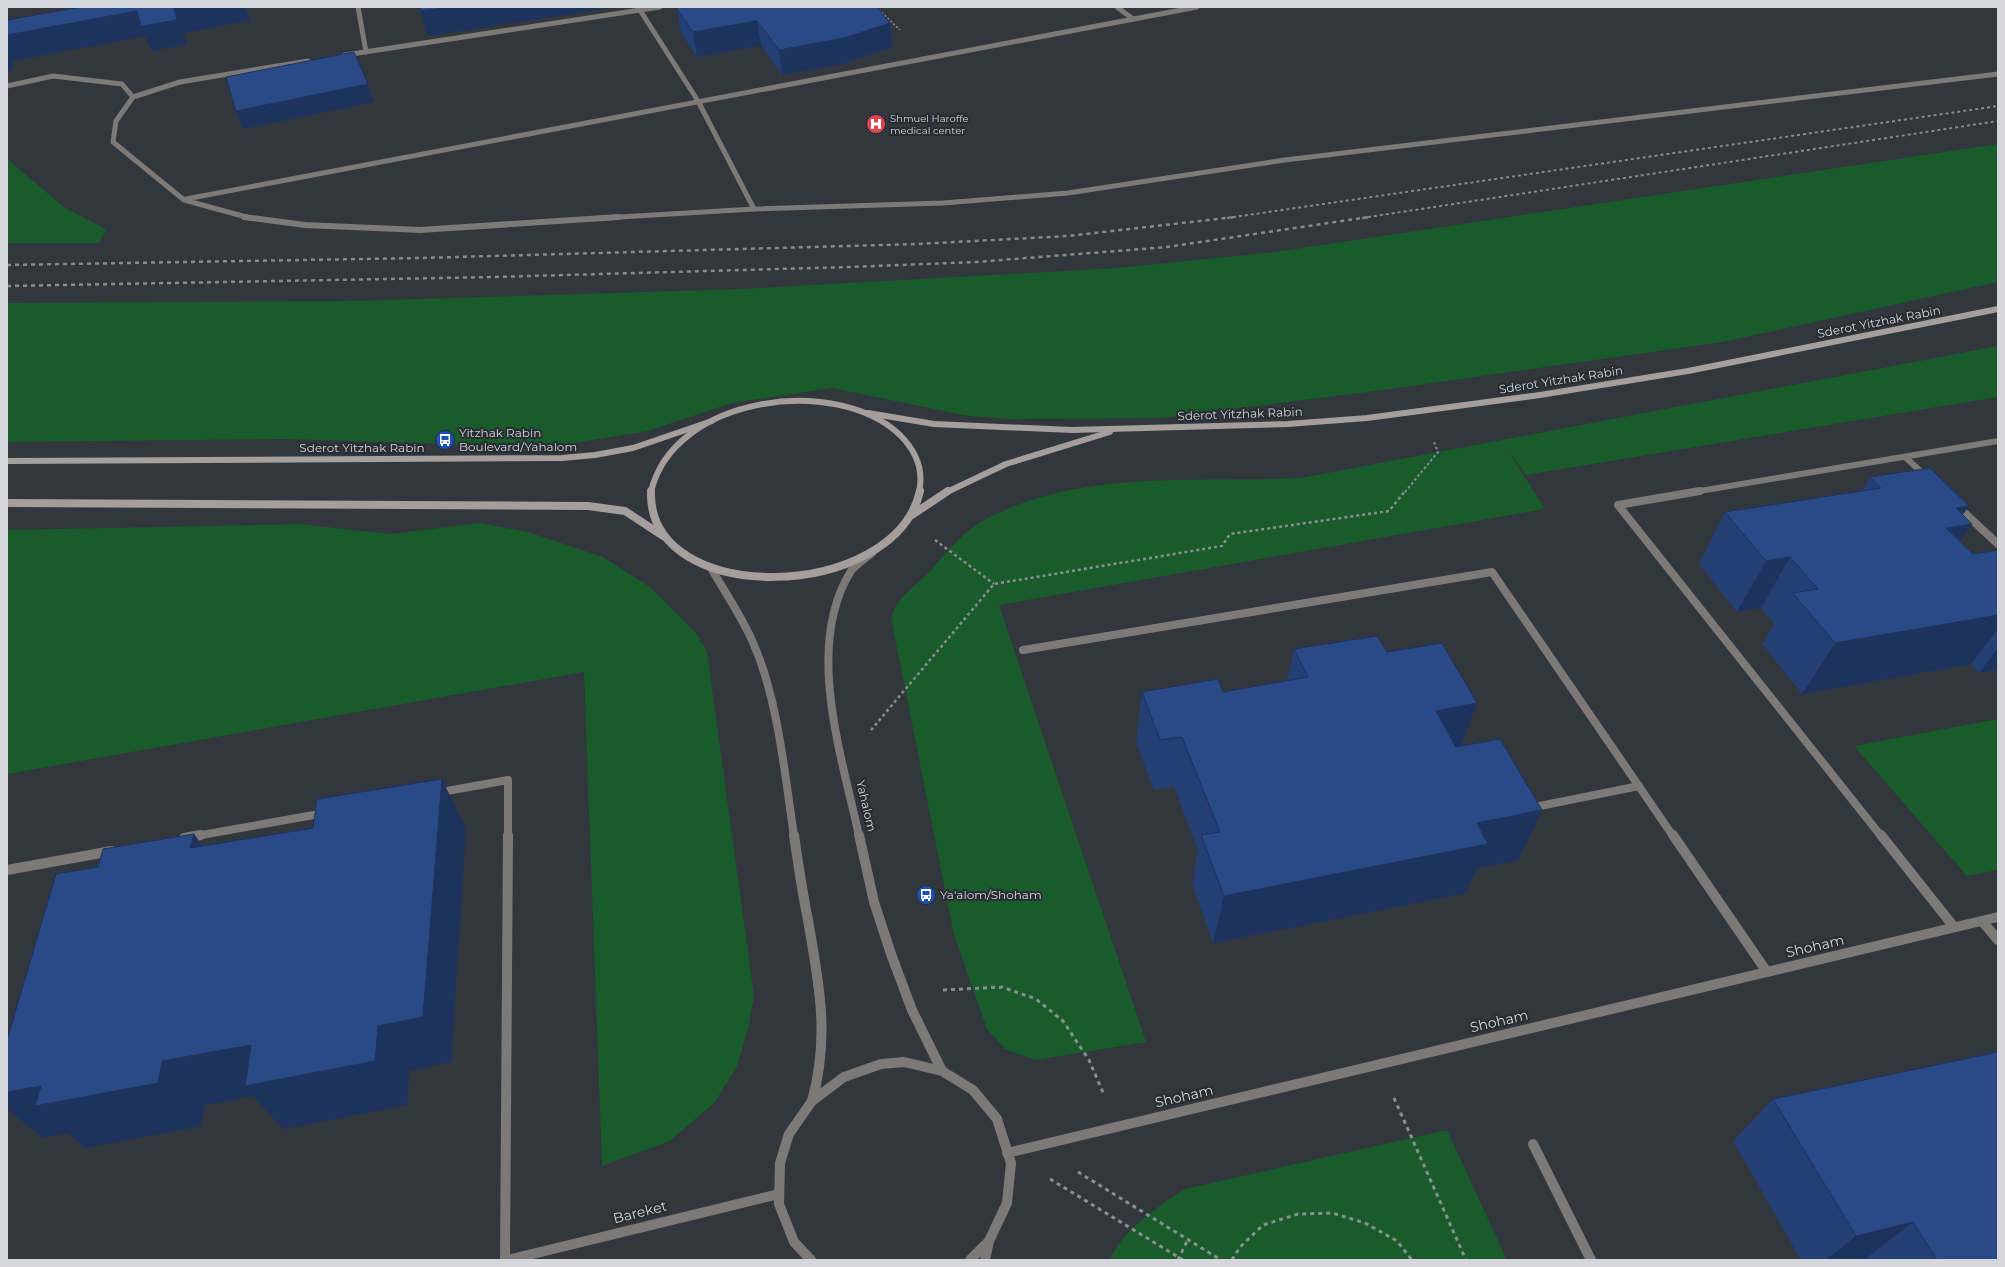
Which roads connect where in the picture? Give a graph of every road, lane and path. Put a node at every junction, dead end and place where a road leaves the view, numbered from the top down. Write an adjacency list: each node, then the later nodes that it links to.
1 (358, 7): 7 (street)
2 (660, 7): 5 (street)
3 (1117, 7): 6 (street)
4 (1197, 7): 6 (street)
5 (639, 9): 7 (street); 13 (street)
6 (1133, 20): 13 (street)
7 (366, 52): 8 (street)
8 (335, 57)
9 (312, 61): 12 (street)
10 (1998, 74): 15 (street)
11 (7, 86): 12 (street)
12 (133, 97): 14 (street)
13 (698, 101): 14 (street); 15 (street)
14 (184, 200): 15 (street)
15 (754, 209)
16 (1998, 310): 17 (main road, Sderot Yitzhak Rabin)
17 (1420, 411): 20 (main road, Sderot Yitzhak Rabin); 32 (path)
18 (868, 413): 19 (main road); 20 (main road, Sderot Yitzhak Rabin); 27 (main road)
19 (712, 421): 23 (main road, Sderot Yitzhak Rabin); 28 (main road)
20 (1122, 428): 27 (main road, Sderot Yitzhak Rabin)
21 (1998, 441): 22 (street)
22 (1906, 458): 24 (street); 44 (street)
23 (7, 461)
24 (1929, 479)
25 (1952, 501): 29 (street)
26 (7, 503): 28 (main road)
27 (910, 518): 30 (main road); 32 (path)
28 (663, 536): 31 (main road)
29 (1998, 544)
30 (876, 550): 31 (main road); 34 (street, Yahalom)
31 (711, 568): 50 (street)
32 (994, 584): 34 (path)
33 (1023, 650): 35 (street)
34 (843, 762): 47 (street, Yahalom)
35 (1639, 786): 38 (street); 46 (street)
36 (430, 794): 59 (street)
37 (336, 811): 39 (street)
38 (1518, 811)
39 (171, 840)
40 (124, 849): 41 (street)
41 (7, 870)
42 (1998, 917): 43 (street, Shoham)
43 (1982, 921): 44 (street, Shoham); 45 (street)
44 (1954, 927): 46 (street, Shoham)
45 (1998, 940)
46 (1767, 972): 48 (street, Shoham)
47 (906, 992): 49 (street, Yahalom); 51 (path)
48 (1380, 1065): 51 (street, Shoham); 68 (path)
49 (942, 1071): 50 (street); 54 (street)
50 (812, 1101): 55 (street)
51 (1119, 1126): 53 (street, Shoham)
52 (1533, 1144): 69 (street)
53 (1036, 1146): 54 (street, Shoham); 56 (path)
54 (1007, 1153): 57 (street); 58 (path)
55 (780, 1194): 60 (street, Bareket); 61 (street)
56 (1188, 1240): 58 (path); 65 (path)
57 (989, 1241): 62 (street); 63 (street)
58 (1178, 1259): 64 (path)
59 (504, 1260)
60 (508, 1260)
61 (811, 1260)
62 (970, 1260)
63 (985, 1260)
64 (1183, 1260)
65 (1221, 1260)
66 (1232, 1260): 67 (path)
67 (1412, 1260)
68 (1466, 1260)
69 (1591, 1260)

